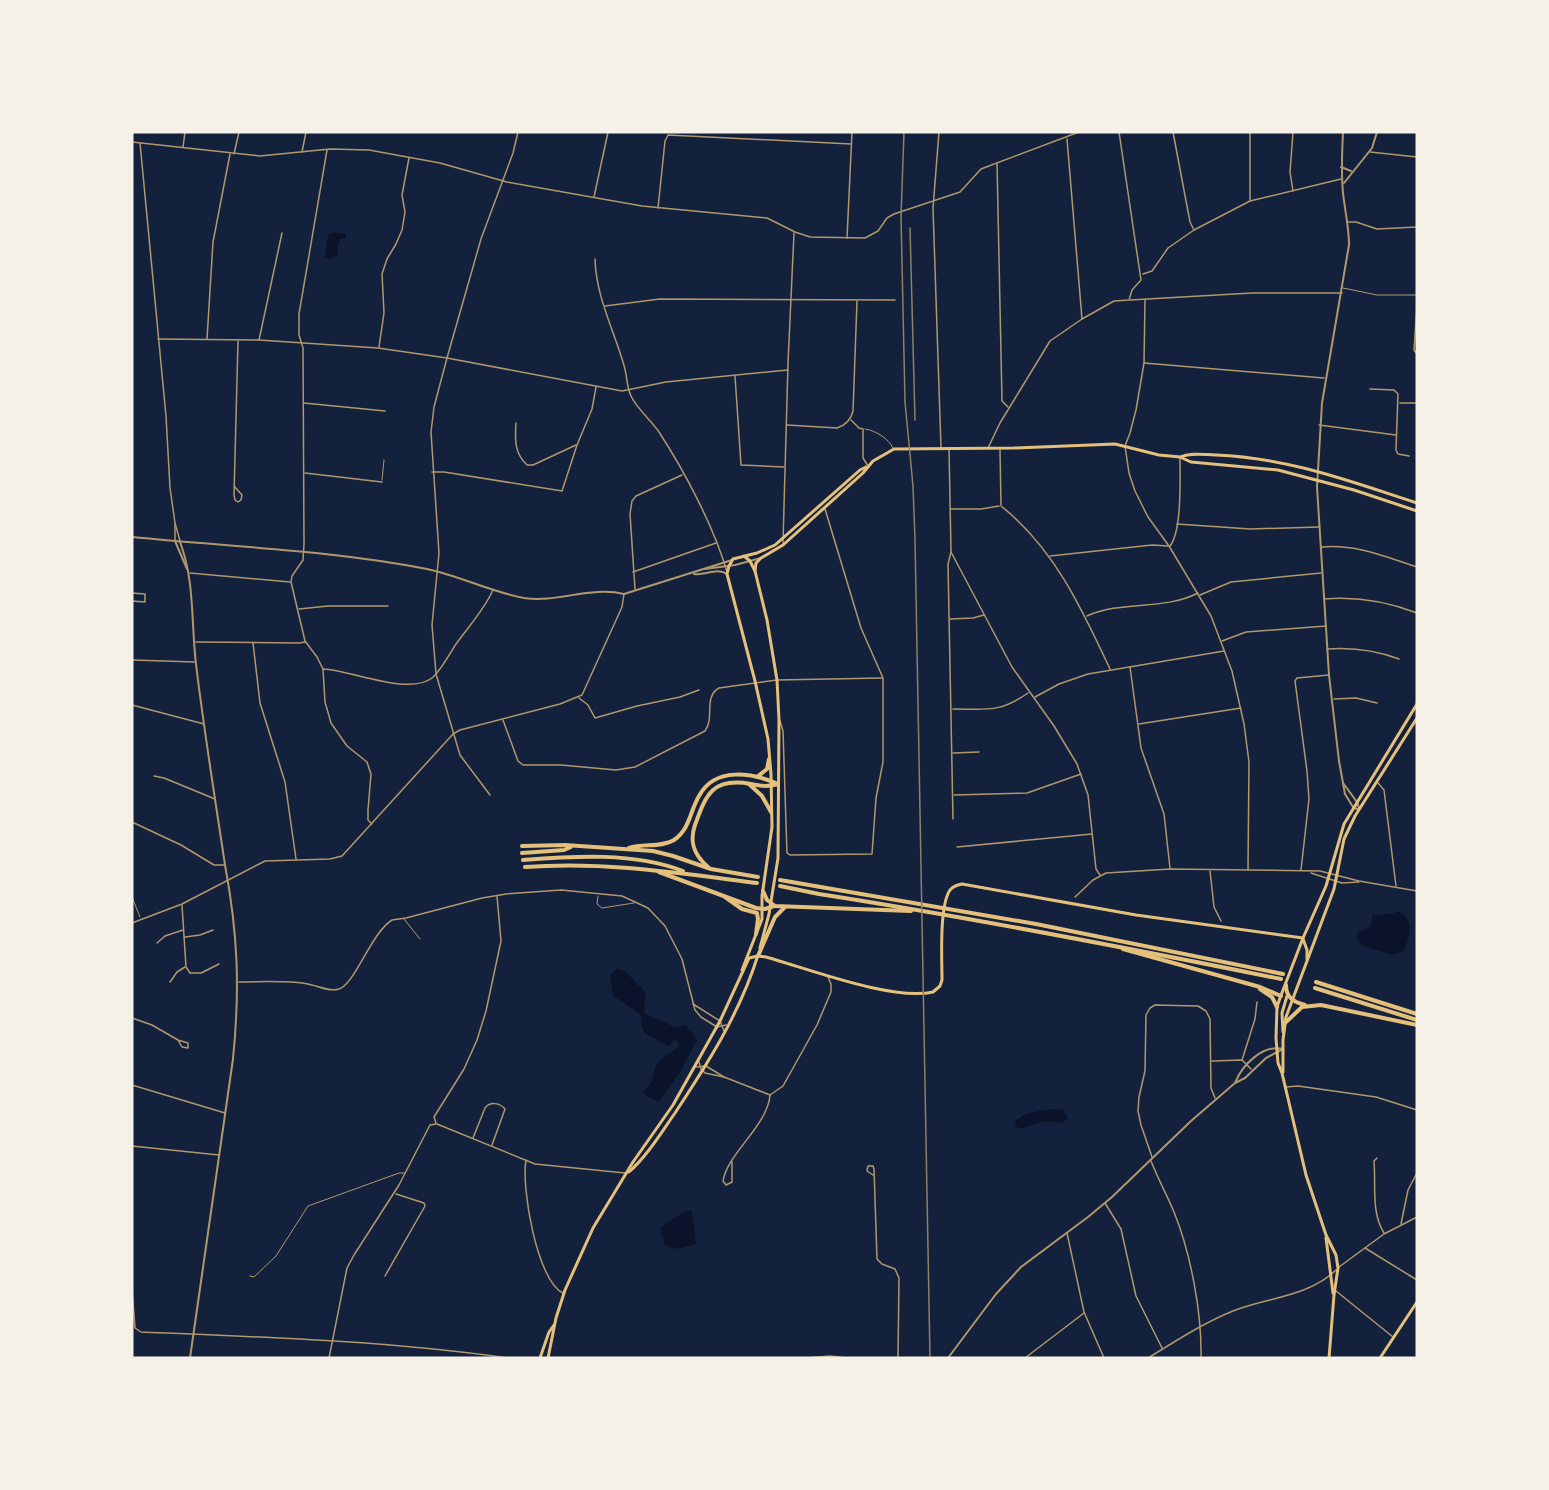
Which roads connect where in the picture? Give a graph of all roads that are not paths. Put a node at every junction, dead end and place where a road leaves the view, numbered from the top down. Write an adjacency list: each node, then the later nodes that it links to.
1 (185, 132): 19 (street)
2 (239, 132): 24 (street)
3 (306, 132): 22 (street)
4 (518, 132): 31 (street)
5 (608, 132): 34 (street)
6 (852, 132): 18 (street)
7 (939, 132): 35 (street)
8 (1079, 132): 15 (street)
9 (1119, 132): 45 (street)
10 (1173, 132): 40 (street)
11 (1250, 132): 36 (street)
12 (1293, 132): 33 (street)
13 (1343, 132): 28 (street)
14 (1377, 132): 23 (street)
15 (1067, 138): 27 (street); 56 (street)
16 (132, 142): 17 (street)
17 (140, 143): 19 (street); 57 (street)
18 (851, 144): 37 (street); 43 (street)
19 (183, 148): 21 (street)
20 (327, 149): 22 (street); 25 (street); 61 (street)
21 (230, 153): 24 (street); 58 (street)
22 (302, 153): 24 (street)
23 (1369, 153): 26 (street); 29 (street)
24 (234, 154)
25 (409, 157): 31 (street); 62 (street)
26 (1417, 157)
27 (997, 162): 35 (street); 75 (street)
28 (1341, 167): 29 (street); 30 (street)
29 (1351, 171): 32 (street)
30 (1342, 179): 32 (street); 33 (street)
31 (503, 181): 34 (street); 64 (street)
32 (1342, 185): 38 (street)
33 (1293, 191): 36 (street)
34 (594, 197): 37 (street)
35 (934, 201): 43 (street); 88 (street)
36 (1250, 201): 40 (street)
37 (658, 208): 41 (street)
38 (1348, 222): 39 (street); 46 (street)
39 (1417, 227)
40 (1194, 230): 45 (street)
41 (795, 232): 43 (street); 49 (street)
42 (282, 233): 60 (street)
43 (847, 238)
44 (595, 259): 55 (street)
45 (1142, 274): 51 (street)
46 (1343, 288): 47 (street); 48 (lane)
47 (1342, 293): 52 (street); 68 (street)
48 (1417, 295)
49 (790, 300): 53 (street); 55 (street); 66 (street)
50 (895, 300): 53 (street)
51 (1129, 300): 52 (street); 56 (street)
52 (1145, 300): 65 (street)
53 (857, 301): 77 (street)
54 (1417, 306): 63 (street)
55 (604, 307): 71 (street)
56 (1082, 319): 75 (street)
57 (158, 339): 58 (street); 107 (street)
58 (207, 339): 59 (street)
59 (238, 340): 60 (street); 101 (street)
60 (259, 340): 61 (street)
61 (302, 342): 62 (street); 72 (street)
62 (378, 348): 64 (street)
63 (1416, 354)
64 (447, 358): 69 (street); 97 (street)
65 (1144, 363): 68 (street); 84 (street)
66 (788, 370): 67 (street); 79 (street)
67 (735, 376): 71 (street); 94 (street)
68 (1325, 378): 80 (street)
69 (597, 386): 71 (street); 83 (street)
70 (1370, 389): 73 (street)
71 (629, 390): 98 (street)
72 (303, 403): 76 (street); 96 (street)
73 (1399, 403): 74 (street); 82 (street)
74 (1417, 403)
75 (1010, 408): 85 (street)
76 (385, 411)
77 (850, 419): 79 (street); 81 (street)
78 (516, 423): 83 (street)
79 (786, 425): 94 (street)
80 (1319, 425): 82 (street); 95 (street)
81 (863, 429): 87 (lane); 93 (street)
82 (1396, 435): 90 (street)
83 (577, 445): 97 (street)
84 (1125, 446): 86 (main road); 91 (main road); 116 (street)
85 (988, 448): 86 (main road); 89 (main road)
86 (1000, 448): 103 (street)
87 (894, 449): 88 (main road); 93 (main road)
88 (941, 449): 89 (main road)
89 (949, 449): 105 (street)
90 (1409, 456)
91 (1180, 457): 95 (main road); 99 (main road); 108 (street)
92 (384, 460): 100 (lane)
93 (868, 466): 104 (main road); 111 (main road)
94 (785, 467): 111 (street)
95 (1318, 470): 99 (street); 102 (main road)
96 (304, 472): 100 (street); 118 (street)
97 (432, 472): 129 (street)
98 (683, 475): 114 (street); 130 (street)
99 (1317, 480): 106 (main road); 109 (street)
100 (382, 482)
101 (234, 486): 101 (street)
102 (1417, 503)
103 (1000, 506): 105 (street); 121 (street)
104 (824, 508): 115 (main road); 166 (street)
105 (950, 509): 119 (street)
106 (1417, 512)
107 (175, 523): 112 (street); 113 (street)
108 (1177, 524): 109 (street); 116 (street)
109 (1319, 527): 117 (street)
110 (132, 537): 112 (street)
111 (783, 538): 115 (street); 120 (main road)
112 (175, 541): 113 (street); 133 (street)
113 (180, 542): 118 (street); 133 (street)
114 (717, 543): 124 (street); 130 (street)
115 (783, 545): 122 (main road)
116 (1169, 546): 121 (street); 140 (street)
117 (1320, 547): 127 (street); 132 (street)
118 (304, 551): 129 (street); 136 (street)
119 (951, 552): 148 (street); 150 (street)
120 (744, 556): 123 (main road); 125 (main road)
121 (1049, 556): 149 (street)
122 (761, 558): 125 (street); 131 (main road)
123 (733, 559): 124 (street); 126 (main road)
124 (724, 561): 126 (street); 128 (street)
125 (750, 561): 126 (street); 131 (main road)
126 (727, 566): 128 (street); 135 (main road)
127 (1417, 567)
128 (703, 570): 134 (street)
129 (437, 572): 137 (street); 164 (street)
130 (633, 572): 138 (street)
131 (755, 572): 167 (main road)
132 (1322, 573): 142 (street); 143 (street)
133 (189, 574): 136 (street); 153 (street)
134 (691, 574): 135 (street); 138 (street)
135 (728, 574): 168 (main road)
136 (291, 582): 146 (street)
137 (494, 589): 141 (street); 164 (street)
138 (635, 589): 141 (street)
139 (132, 593): 144 (street)
140 (1198, 593): 142 (street); 149 (street)
141 (624, 594): 171 (street)
142 (1200, 596): 152 (street)
143 (1324, 599): 147 (street); 151 (street)
144 (132, 601)
145 (388, 606): 146 (street)
146 (297, 609): 154 (street)
147 (1417, 613)
148 (984, 615): 150 (street); 170 (street)
149 (1086, 616): 163 (street)
150 (950, 619): 178 (street)
151 (1326, 626): 152 (street); 156 (street)
152 (1222, 641): 157 (street)
153 (194, 642): 155 (street); 160 (street)
154 (305, 642): 155 (street); 162 (street)
155 (253, 643): 213 (street)
156 (1327, 649): 158 (street); 165 (street)
157 (1225, 651): 161 (street); 177 (street)
158 (1399, 659)
159 (132, 660): 160 (street)
160 (196, 662): 182 (street)
161 (1130, 667): 163 (street); 183 (street)
162 (323, 669): 164 (street); 206 (street)
163 (1110, 669): 172 (street)
164 (436, 674): 184 (street)
165 (1329, 675): 173 (street); 222 (street)
166 (883, 678): 167 (street); 181 (street)
167 (777, 680): 168 (street); 181 (main road)
168 (755, 681): 180 (street); 187 (main road)
169 (699, 690): 171 (street)
170 (1029, 692): 172 (street); 178 (street)
171 (579, 697): 180 (street)
172 (1034, 697): 188 (street)
173 (1331, 699): 174 (street); 194 (street)
174 (1377, 703)
175 (1417, 704): 200 (main road)
176 (132, 705): 182 (street)
177 (1241, 708): 183 (street); 221 (street)
178 (952, 710): 186 (street)
179 (1417, 718): 192 (main road)
180 (502, 719): 184 (street)
181 (779, 720): 195 (main road)
182 (204, 724): 199 (street)
183 (1138, 724): 218 (street)
184 (453, 734): 197 (street); 206 (street)
185 (979, 752): 186 (street)
186 (952, 753): 198 (street)
187 (770, 759): 190 (highway); 191 (main road)
188 (1081, 774): 198 (street); 207 (street)
189 (154, 776): 199 (street)
190 (757, 777): 191 (highway); 211 (highway)
191 (771, 781): 195 (highway); 196 (main road)
192 (1377, 782): 202 (main road); 236 (street)
193 (748, 783): 196 (highway); 203 (highway); 217 (highway)
194 (1343, 783): 200 (street); 201 (street)
195 (778, 784): 196 (highway); 247 (main road)
196 (770, 787): 203 (main road)
197 (490, 795)
198 (953, 795): 204 (street)
199 (215, 799): 215 (street)
200 (1357, 802): 201 (main road); 202 (street)
201 (1353, 807): 202 (street); 225 (main road)
202 (1359, 810): 227 (main road)
203 (771, 812): 237 (main road)
204 (953, 819)
205 (132, 822): 215 (street)
206 (372, 824): 213 (street)
207 (1093, 834): 210 (street); 226 (street)
208 (522, 846): 209 (highway)
209 (572, 847): 211 (highway); 212 (highway)
210 (957, 847)
211 (625, 849): 217 (highway)
212 (522, 853)
213 (296, 859): 230 (street)
214 (523, 860): 224 (highway)
215 (225, 865): 230 (street)
216 (525, 867): 219 (highway)
217 (711, 869): 228 (highway)
218 (1170, 869): 220 (street); 226 (street)
219 (653, 870): 224 (highway); 242 (highway)
220 (1210, 870): 221 (street); 252 (street)
221 (1248, 870): 222 (street)
222 (1300, 871): 223 (street)
223 (1308, 872): 225 (street); 229 (street)
224 (689, 873): 234 (highway)
225 (1331, 873): 227 (street); 229 (main road)
226 (1100, 875): 243 (street)
227 (1338, 876): 232 (main road); 233 (street)
228 (758, 877)
229 (1329, 879): 232 (street); 258 (main road)
230 (229, 880): 245 (street); 269 (street)
231 (780, 880): 261 (highway)
232 (1336, 881): 233 (street); 263 (main road)
233 (1359, 881): 236 (street)
234 (757, 883)
235 (780, 886): 249 (highway)
236 (1396, 887): 238 (street)
237 (763, 891): 247 (highway); 248 (main road)
238 (1417, 891)
239 (600, 892): 240 (street); 244 (street); 244 (lane)
240 (496, 896): 251 (street); 313 (street)
241 (132, 897): 250 (lane)
242 (724, 897): 248 (highway); 256 (highway)
243 (1075, 897)
244 (639, 902): 277 (street)
245 (182, 904): 250 (street); 254 (street)
246 (790, 905): 247 (highway); 249 (highway); 262 (highway)
247 (772, 906): 248 (highway); 262 (main road)
248 (762, 909): 256 (main road)
249 (933, 912): 261 (highway)
250 (140, 919): 253 (street)
251 (404, 919): 259 (lane); 269 (street)
252 (1221, 921)
253 (132, 923)
254 (184, 929): 257 (street); 260 (street)
255 (213, 930): 257 (street)
256 (756, 934): 267 (main road)
257 (184, 937): 265 (street)
258 (1303, 938): 263 (main road); 266 (main road); 270 (main road)
259 (420, 939)
260 (157, 943)
261 (1105, 943): 271 (highway)
262 (758, 956): 266 (main road); 267 (main road); 284 (main road)
263 (1307, 961): 272 (main road)
264 (219, 964): 265 (street)
265 (186, 967): 268 (street)
266 (825, 974): 309 (street)
267 (740, 979): 283 (main road)
268 (170, 982)
269 (239, 982): 312 (street)
270 (1286, 985): 273 (main road); 274 (highway)
271 (1254, 986): 273 (highway); 279 (highway)
272 (1298, 988): 274 (main road); 275 (main road)
273 (1281, 996): 274 (main road); 279 (main road)
274 (1287, 996): 275 (highway); 289 (main road)
275 (1292, 1000): 278 (highway); 285 (main road)
276 (1257, 1002): 296 (street)
277 (693, 1004): 283 (street); 287 (street)
278 (1309, 1006): 285 (highway); 286 (highway)
279 (1277, 1007): 292 (main road)
280 (1417, 1014): 282 (highway)
281 (132, 1018): 291 (street)
282 (1417, 1020)
283 (720, 1021): 287 (main road); 288 (street)
284 (731, 1022): 288 (street); 290 (main road)
285 (1285, 1023): 289 (main road)
286 (1417, 1026)
287 (717, 1027): 288 (street); 295 (main road)
288 (723, 1027): 290 (street)
289 (1284, 1035): 293 (main road)
290 (722, 1038): 300 (main road)
291 (178, 1040)
292 (1276, 1048): 293 (street); 294 (main road); 298 (street)
293 (1283, 1049): 294 (street); 304 (main road)
294 (1277, 1053): 302 (street); 304 (main road)
295 (699, 1058): 299 (street); 301 (main road)
296 (1242, 1060): 297 (street); 298 (street)
297 (1210, 1061): 310 (street); 320 (street)
298 (1247, 1064): 302 (street); 306 (street)
299 (700, 1066): 300 (street); 301 (street); 303 (street)
300 (706, 1066): 303 (main road); 305 (street)
301 (694, 1067): 322 (main road)
302 (1252, 1070): 306 (street)
303 (702, 1072): 305 (street); 322 (main road)
304 (1282, 1073): 308 (main road)
305 (724, 1077): 309 (street)
306 (1235, 1083): 310 (street)
307 (132, 1085): 312 (street)
308 (1285, 1087): 311 (street); 332 (main road)
309 (770, 1095): 321 (street)
310 (1216, 1099): 320 (street)
311 (1417, 1110)
312 (225, 1113): 317 (street)
313 (436, 1124): 314 (street); 324 (street)
314 (473, 1138): 316 (street); 316 (street)
315 (132, 1146): 317 (street)
316 (491, 1146): 319 (street)
317 (219, 1155): 348 (street)
318 (1377, 1158): 331 (street)
319 (526, 1160): 322 (street); 342 (street)
320 (1151, 1160): 327 (street); 347 (street)
321 (732, 1162): 321 (street)
322 (628, 1173): 342 (main road)
323 (1417, 1173): 329 (street)
324 (405, 1174): 326 (street); 337 (lane)
325 (873, 1175): 361 (street)
326 (394, 1193): 338 (street); 350 (street)
327 (1104, 1203): 330 (street); 351 (street)
328 (1417, 1217): 329 (street)
329 (1401, 1225): 331 (street)
330 (1067, 1232): 345 (street); 362 (street)
331 (1384, 1234): 333 (street)
332 (1326, 1235): 334 (main road); 335 (main road)
333 (1365, 1247): 335 (street); 339 (street)
334 (1329, 1256): 335 (main road); 336 (main road)
335 (1338, 1268): 336 (street); 340 (main road)
336 (1331, 1275): 340 (main road); 343 (main road); 347 (street)
337 (250, 1276)
338 (385, 1276)
339 (1417, 1280)
340 (1336, 1288): 343 (main road); 349 (street)
341 (132, 1289): 348 (street)
342 (564, 1293): 346 (main road)
343 (1334, 1295): 367 (main road)
344 (1417, 1302): 349 (main road)
345 (1084, 1312): 363 (street); 364 (street)
346 (555, 1323): 357 (main road); 358 (main road)
347 (1199, 1328): 351 (street); 366 (street)
348 (194, 1334): 350 (street); 354 (street)
349 (1394, 1337): 368 (main road)
350 (332, 1341): 352 (street); 355 (street)
351 (1162, 1349): 365 (street)
352 (484, 1356): 356 (street)
353 (830, 1357): 359 (street); 360 (street)
354 (190, 1358)
355 (329, 1358)
356 (508, 1358)
357 (540, 1358)
358 (548, 1358)
359 (806, 1358)
360 (847, 1358)
361 (898, 1358)
362 (948, 1358)
363 (1025, 1358)
364 (1104, 1358)
365 (1148, 1358)
366 (1201, 1358)
367 (1329, 1358)
368 (1380, 1358)

